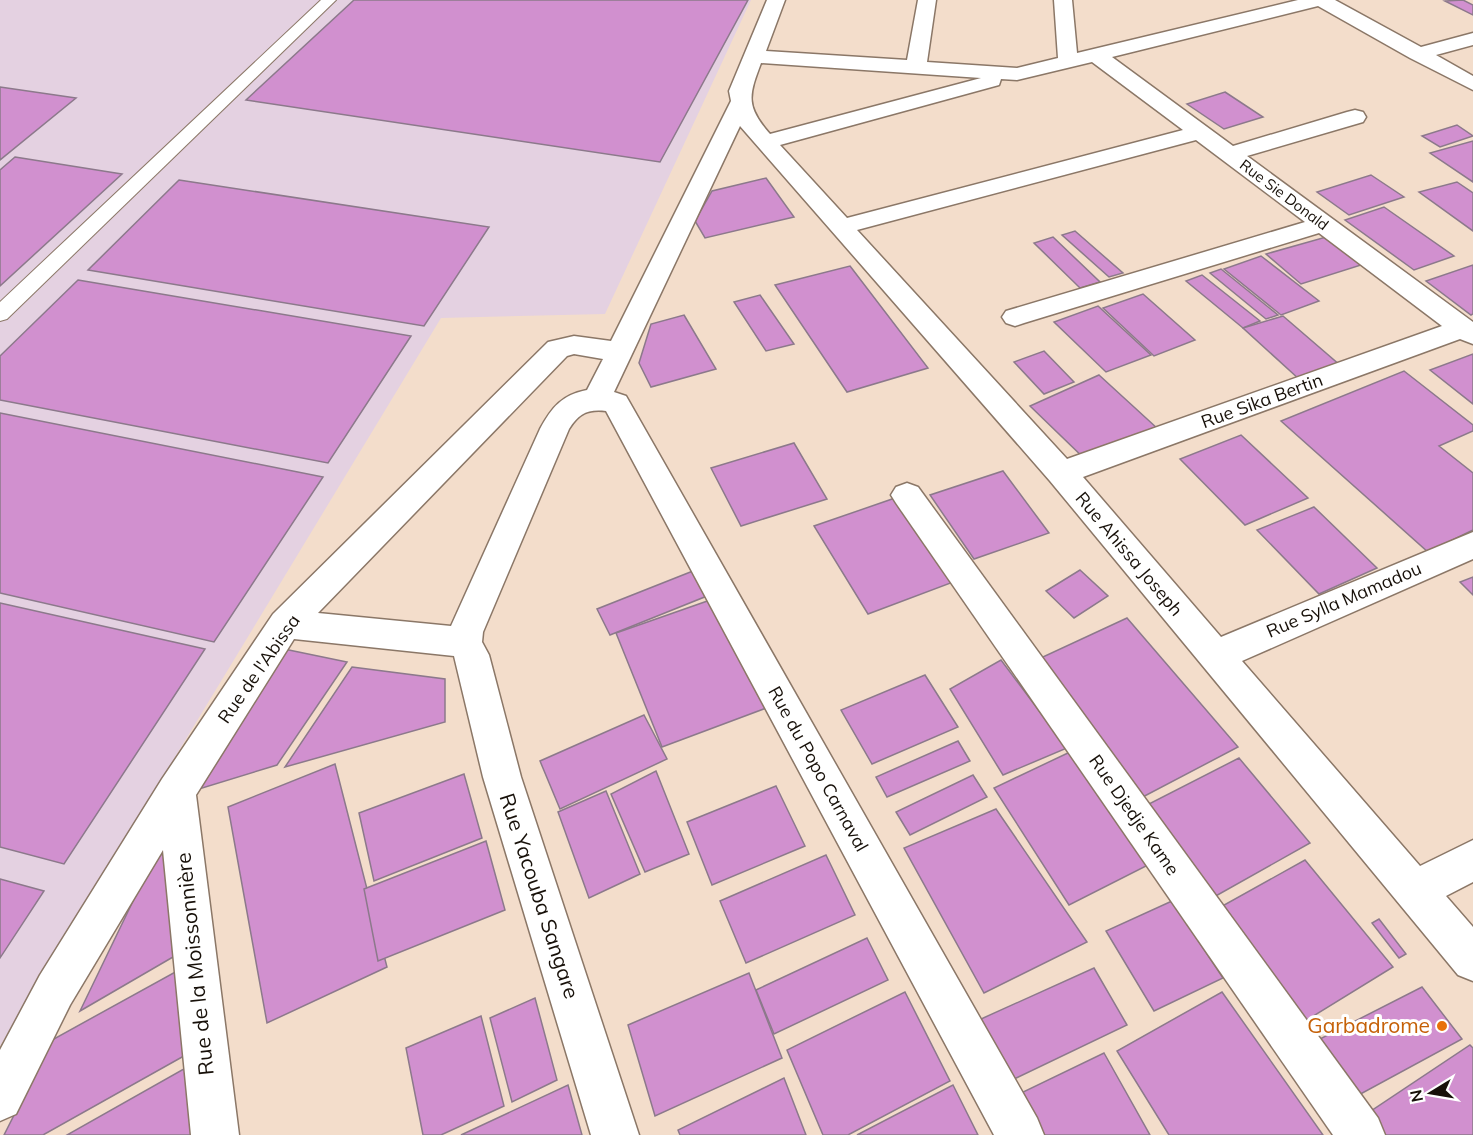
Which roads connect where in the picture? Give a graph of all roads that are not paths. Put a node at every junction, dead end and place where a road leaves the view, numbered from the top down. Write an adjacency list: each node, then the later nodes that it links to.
1 (329, 0): 21 (lane)
2 (776, 0): 9 (street)
3 (927, 0): 11 (street)
4 (1063, 0): 10 (street)
5 (1321, 0): 7 (street); 8 (street)
6 (1473, 39): 7 (street)
7 (1417, 54): 13 (street)
8 (1096, 55): 10 (street); 16 (street, Rue Sie Donald)
9 (753, 56): 11 (street); 14 (street)
10 (1068, 62): 12 (street)
11 (916, 67): 12 (street)
12 (1017, 74): 17 (street)
13 (1473, 84)
14 (740, 103): 17 (street, Rue Ahissa Joseph); 24 (street)
15 (1355, 117): 18 (street)
16 (1200, 132): 18 (street, Rue Sie Donald); 20 (street)
17 (771, 149): 20 (street, Rue Ahissa Joseph)
18 (1229, 154): 19 (street, Rue Sie Donald)
19 (1323, 224): 22 (street); 23 (street, Rue Sie Donald)
20 (843, 226): 26 (street, Rue Ahissa Joseph)
21 (0, 314)
22 (1015, 317)
23 (1468, 332): 26 (street, Rue Sika Bertin)
24 (620, 352): 25 (street); 29 (street, Rue de l'Abissa)
25 (607, 401): 30 (street); 39 (street, Rue du Popo Carnaval)
26 (1061, 473): 31 (street, Rue Ahissa Joseph)
27 (907, 495): 40 (street, Rue Djedje Kame)
28 (1473, 545): 31 (street, Rue Sylla Mamadou)
29 (285, 624): 30 (street); 32 (street, Rue de l'Abissa)
30 (468, 648): 38 (street, Rue Yacouba Sangare)
31 (1215, 656): 34 (street, Rue Ahissa Joseph)
32 (176, 792): 36 (street, Rue de l'Abissa); 37 (street, Rue de la Moissonnière)
33 (1473, 860): 34 (street)
34 (1415, 891): 35 (street, Rue Ahissa Joseph)
35 (1473, 960)
36 (0, 1098)
37 (215, 1135)
38 (615, 1135)
39 (1020, 1135)
40 (1361, 1135)

